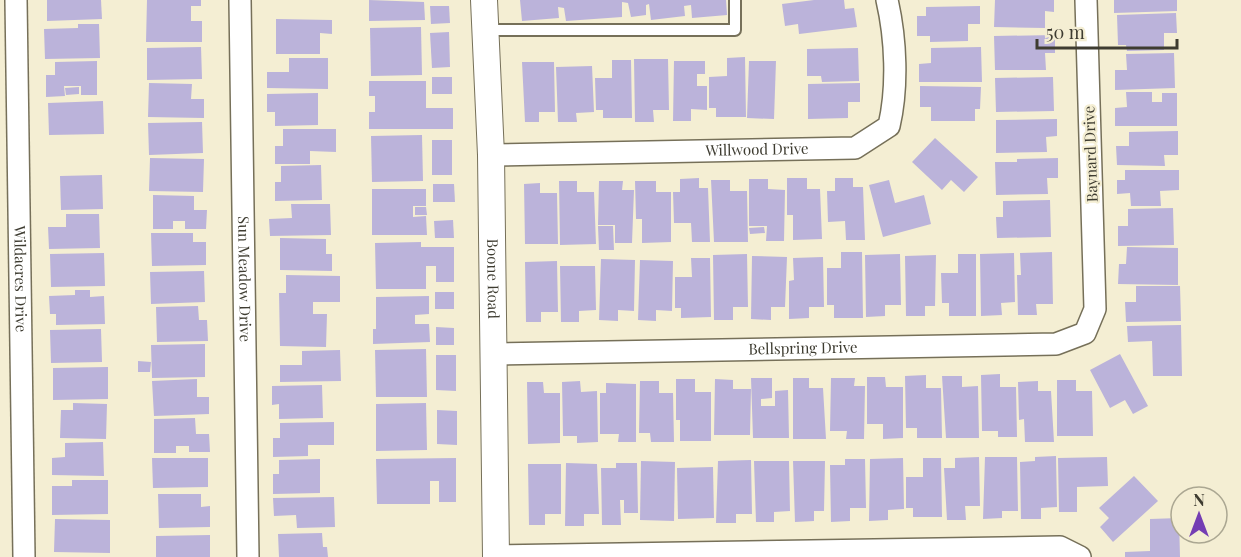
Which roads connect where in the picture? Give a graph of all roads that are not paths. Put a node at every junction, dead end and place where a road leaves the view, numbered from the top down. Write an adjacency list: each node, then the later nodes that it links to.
1 (16, 0): 12 (street, Wildacres Drive)
2 (240, 0): 13 (street, Sun Meadow Drive)
3 (484, 0): 7 (street, Boone Road)
4 (735, 0): 7 (lane)
5 (887, 0): 8 (street, Willwood Drive)
6 (1086, 0): 9 (street, Baynard Drive)
7 (484, 30): 8 (street, Boone Road)
8 (491, 155): 10 (street, Boone Road)
9 (1095, 309): 10 (street, Bellspring Drive)
10 (493, 354): 11 (street, Boone Road)
11 (495, 556): 14 (street)
12 (24, 557)
13 (248, 557)
14 (1080, 557)

